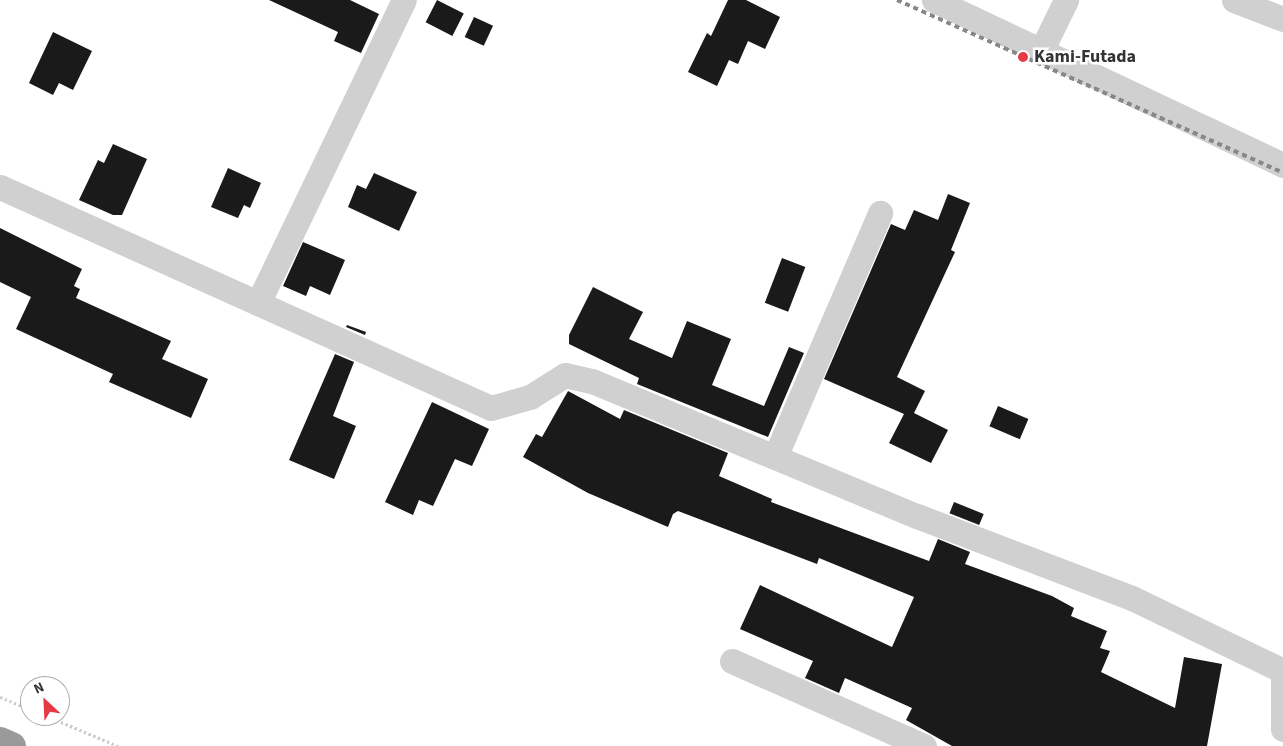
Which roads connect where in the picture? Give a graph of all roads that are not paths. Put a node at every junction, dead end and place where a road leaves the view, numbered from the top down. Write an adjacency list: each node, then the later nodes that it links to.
1 (404, 0): 10 (street)
2 (934, 0): 7 (street)
3 (1066, 0): 6 (street)
4 (1234, 0): 5 (street)
5 (1283, 19)
6 (1046, 41)
7 (1283, 165)
8 (0, 187): 10 (street)
9 (880, 213): 11 (street)
10 (258, 303): 11 (street)
11 (775, 457): 13 (street)
12 (732, 662): 18 (street)
13 (1283, 671)
14 (1283, 675): 15 (street)
15 (1283, 729)
16 (0, 741): 17 (highway)
17 (12, 746)
18 (924, 746)

